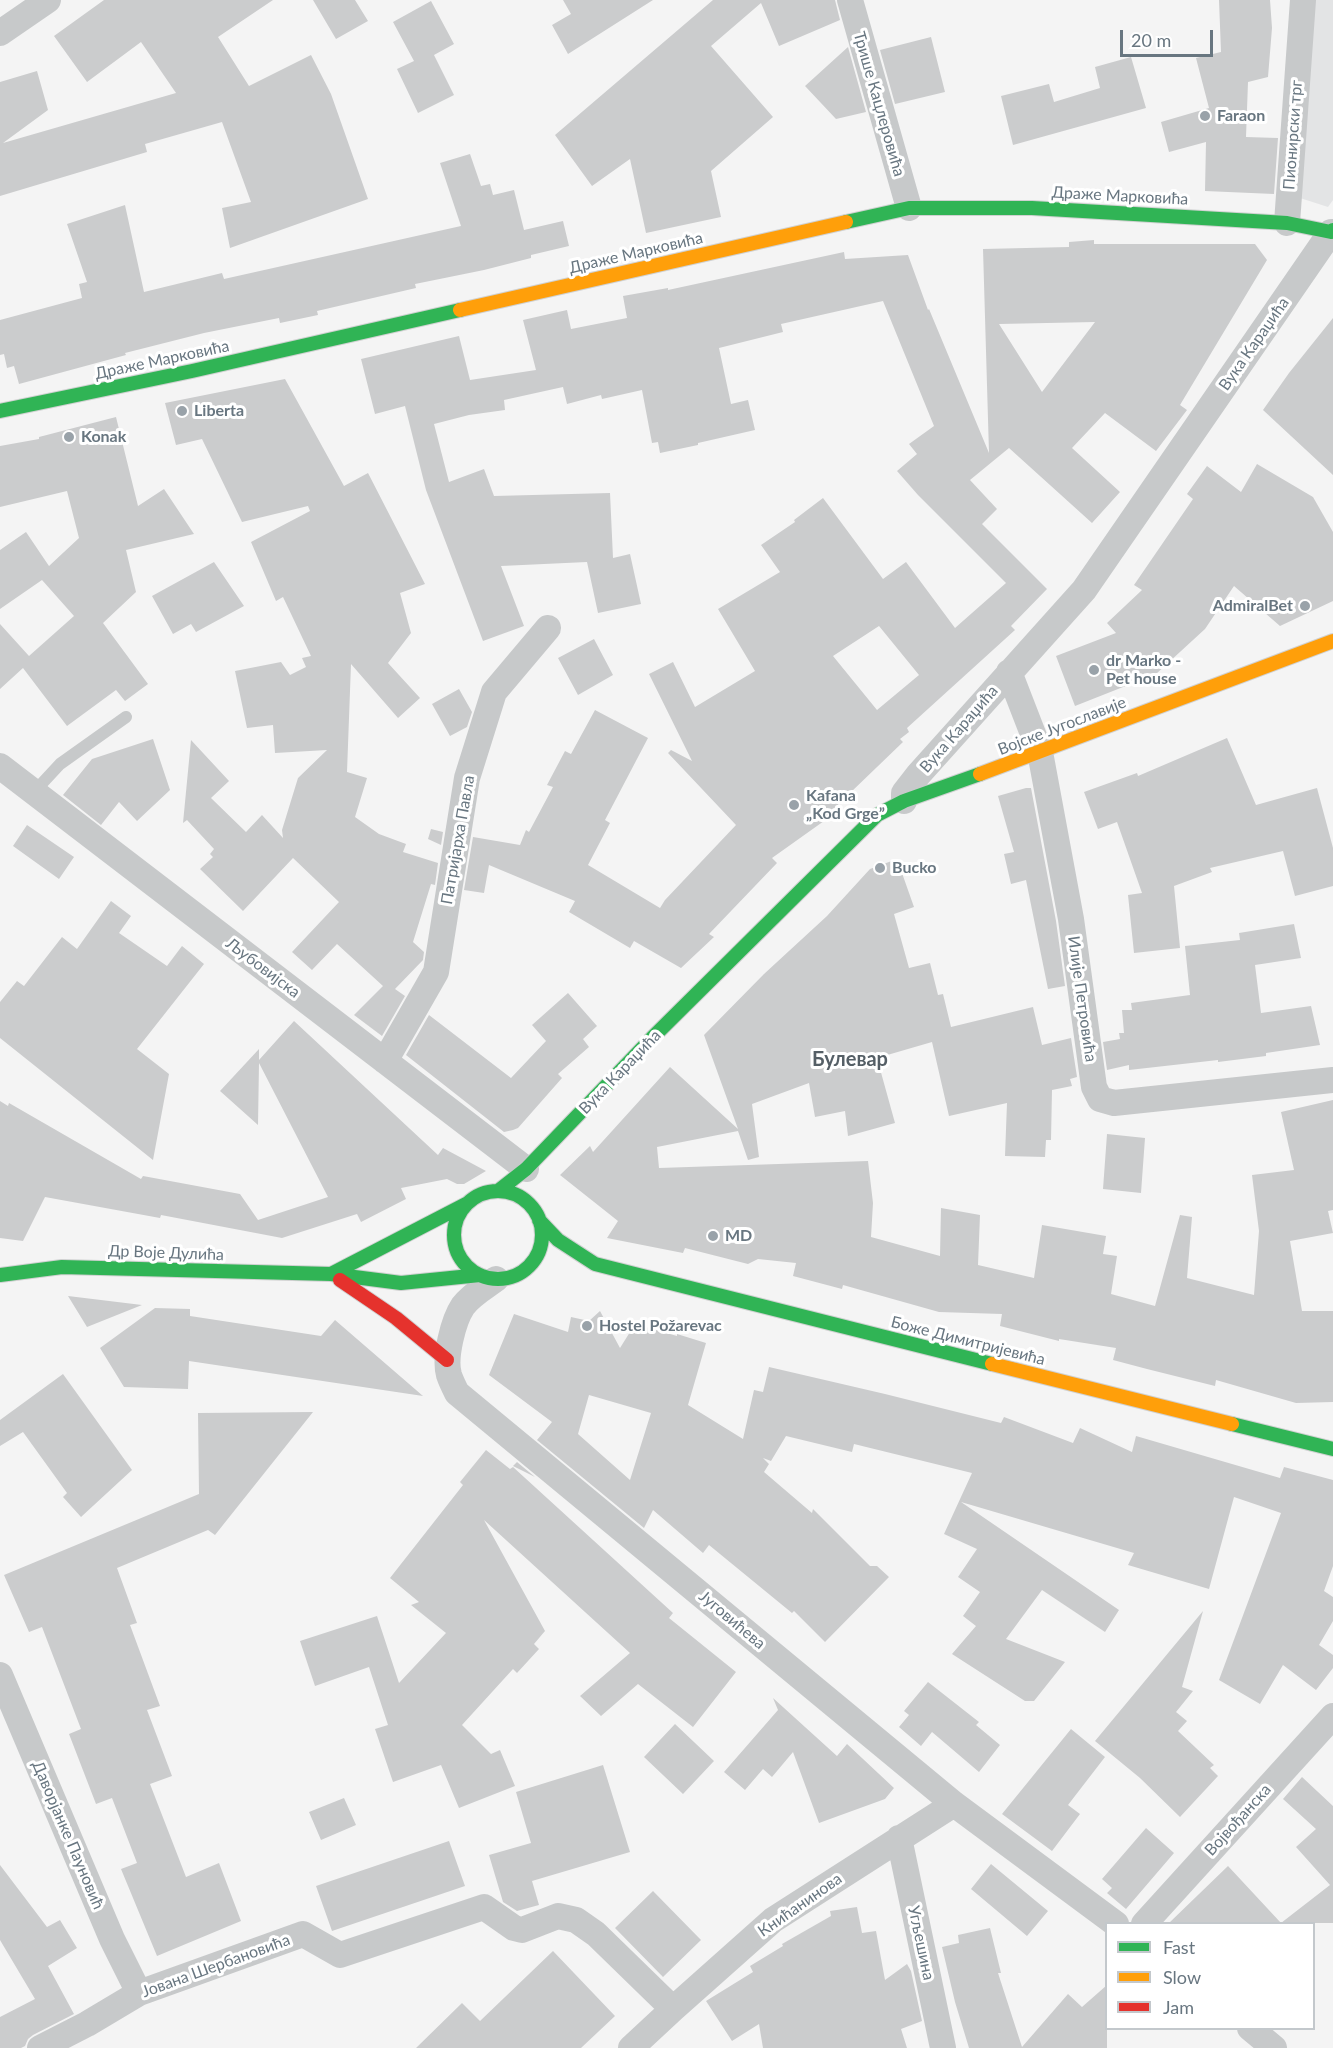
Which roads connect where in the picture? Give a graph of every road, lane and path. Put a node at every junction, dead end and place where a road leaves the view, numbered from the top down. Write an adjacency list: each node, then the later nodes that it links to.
1 (48, 0): 4 (street)
2 (850, 0): 5 (street, Трише Кацлеровића)
3 (1303, 0): 6 (street, Пионирски трг)
4 (0, 33)
5 (909, 208): 6 (main road, Драже Марковића); 8 (main road, Драже Марковића)
6 (1287, 223): 7 (main road)
7 (1332, 231): 11 (street, Вука Караџића)
8 (0, 411)
9 (548, 628): 17 (street, Патријарха Павла)
10 (1333, 641): 13 (main road, Војске Југославије)
11 (1009, 672): 13 (street, Илије Петровића); 16 (street, Вука Караџића)
12 (126, 717): 15 (lane)
13 (1040, 752): 16 (main road, Војске Југославије); 18 (street, Илије Петровића)
14 (0, 766): 15 (street, Љубовијска)
15 (34, 792): 17 (street, Љубовијска)
16 (904, 801): 19 (main road, Вука Караџића)
17 (385, 1061): 19 (street, Љубовијска)
18 (1333, 1080)
19 (526, 1169): 20 (main road, Вука Караџића); 22 (main road)
20 (498, 1191): 21 (main road); 22 (main road)
21 (468, 1203): 30 (main road, Др Воје Дулића); 32 (main road)
22 (530, 1206): 23 (main road)
23 (539, 1220): 25 (main road, Боже Димитријевића); 28 (main road)
24 (21, 1257): 27 (main road)
25 (595, 1264): 26 (main road, Боже Димитријевића); 34 (main road, Боже Димитријевића)
26 (575, 1265)
27 (62, 1267): 30 (main road, Др Воје Дулића); 31 (main road, Др Воје Дулића)
28 (528, 1267): 29 (main road); 32 (main road)
29 (546, 1267)
30 (331, 1274): 32 (main road, Др Воје Дулића); 33 (main road)
31 (0, 1275)
32 (488, 1277): 33 (street, Југовићева)
33 (447, 1360): 37 (street, Југовићева)
34 (1333, 1449)
35 (0, 1674): 41 (street, Даворјанке Пауновић)
36 (1333, 1716): 40 (street, Војвођанска)
37 (954, 1804): 38 (street, Книћанинова); 39 (street, Југовићева)
38 (899, 1838): 42 (street, Книћанинова); 46 (street, Угљешина)
39 (1115, 1922)
40 (1145, 1922)
41 (139, 1993): 42 (street, Јована Шербановића); 44 (street, Јована Шербановића)
42 (673, 2009): 45 (street, Книћанинова)
43 (1252, 2030): 47 (street)
44 (40, 2048)
45 (632, 2048)
46 (943, 2048)
47 (1274, 2048)

